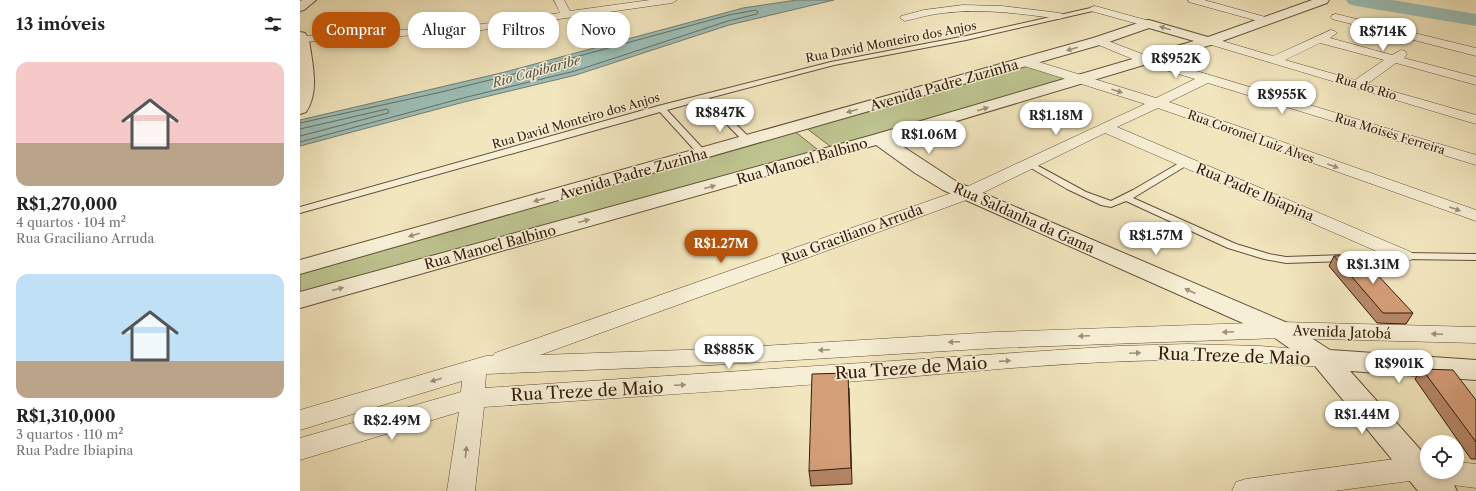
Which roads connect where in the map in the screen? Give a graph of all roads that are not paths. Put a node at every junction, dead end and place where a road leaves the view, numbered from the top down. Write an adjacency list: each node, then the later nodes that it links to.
1 (310, 0): 7 (street)
2 (559, 0): 10 (street)
3 (643, 0): 8 (street)
4 (672, 0): 8 (street)
5 (1193, 0): 14 (street)
6 (1323, 0): 14 (street, Rua Manoel Balbino)
7 (300, 7)
8 (620, 7): 10 (street)
9 (1095, 9): 11 (lane, Rua David Monteiro dos Anjos); 16 (street, Rua do Rio)
10 (566, 15): 18 (street)
11 (1060, 16): 13 (street); 33 (lane, Rua David Monteiro dos Anjos)
12 (1336, 17): 15 (street)
13 (905, 18)
14 (1265, 20): 22 (street, Rua Manoel Balbino)
15 (1353, 21): 17 (street); 19 (street)
16 (1149, 24): 21 (street, Avenida Padre Zuzinha); 22 (street, Rua do Rio, one-way to 16)
17 (1393, 31): 20 (street); 23 (street)
18 (301, 38): 35 (street)
19 (1320, 38): 23 (street); 27 (street)
20 (1423, 38): 24 (street); 25 (street)
21 (1098, 41): 26 (street, Rua Moisés Ferreira); 28 (street, Avenida Padre Zuzinha, one-way to 28)
22 (1209, 41): 26 (street, Rua Manoel Balbino); 27 (street, Rua do Rio)
23 (1363, 50): 25 (street)
24 (1476, 52)
25 (1395, 59): 31 (street); 32 (street)
26 (1146, 60): 29 (street, Rua Moisés Ferreira); 30 (street, Rua Manoel Balbino)
27 (1274, 60): 32 (street, Rua do Rio)
28 (1024, 62): 30 (street, Rua Coronel Luiz Alves); 40 (street, Avenida Padre Zuzinha, one-way to 40)
29 (1207, 78): 34 (street, Rua Graciliano Arruda); 42 (street, Rua Moisés Ferreira)
30 (1080, 79): 34 (street, Rua Coronel Luiz Alves, one-way to 34); 39 (street, Rua Manoel Balbino, one-way to 30)
31 (1476, 81)
32 (1357, 85): 37 (street, Rua do Rio)
33 (704, 96): 36 (lane, Rua David Monteiro dos Anjos); 40 (lane)
34 (1158, 104): 38 (street, Rua Graciliano Arruda); 48 (street, Rua Coronel Luiz Alves, one-way to 48)
35 (301, 108)
36 (661, 108): 41 (lane); 47 (lane, Rua David Monteiro dos Anjos)
37 (1476, 120)
38 (1106, 128): 43 (street, Rua Padre Ibiapina); 44 (street, Rua Graciliano Arruda)
39 (880, 140): 45 (street, Rua Saldanha da Gama); 52 (street, Rua Manoel Balbino, one-way to 39)
40 (748, 141): 41 (street, Avenida Padre Zuzinha)
41 (702, 154): 51 (street, Avenida Padre Zuzinha, one-way to 51)
42 (1476, 160)
43 (1186, 162): 46 (lane); 49 (street, Rua Padre Ibiapina)
44 (1028, 164): 45 (street, Rua Graciliano Arruda); 46 (lane)
45 (966, 194): 53 (street, Rua Saldanha da Gama, one-way to 45); 57 (street, Rua Graciliano Arruda)
46 (1126, 198): 49 (lane)
47 (300, 210)
48 (1476, 216)
49 (1404, 256): 50 (lane)
50 (1476, 257)
51 (300, 267)
52 (300, 300)
53 (1281, 330): 54 (street, Avenida Jatobá, one-way to 53); 55 (street, Rua Treze de Maio, one-way to 55); 56 (street, Rua Saldanha da Gama)
54 (1476, 336)
55 (712, 357): 57 (street, Rua Treze de Maio); 59 (street)
56 (1324, 359): 58 (street, Avenida Jatobá); 59 (street, Rua Treze de Maio, one-way to 56); 63 (street)
57 (480, 367): 60 (street); 61 (street, one-way to 61)
58 (1476, 370)
59 (711, 383): 60 (street, Rua Treze de Maio, one-way to 59)
60 (473, 398): 62 (street); 67 (street, one-way to 60)
61 (300, 420)
62 (300, 449)
63 (1420, 465)
64 (1476, 476): 65 (street)
65 (1464, 477)
66 (1433, 479): 68 (street)
67 (461, 491)
68 (1246, 491)

